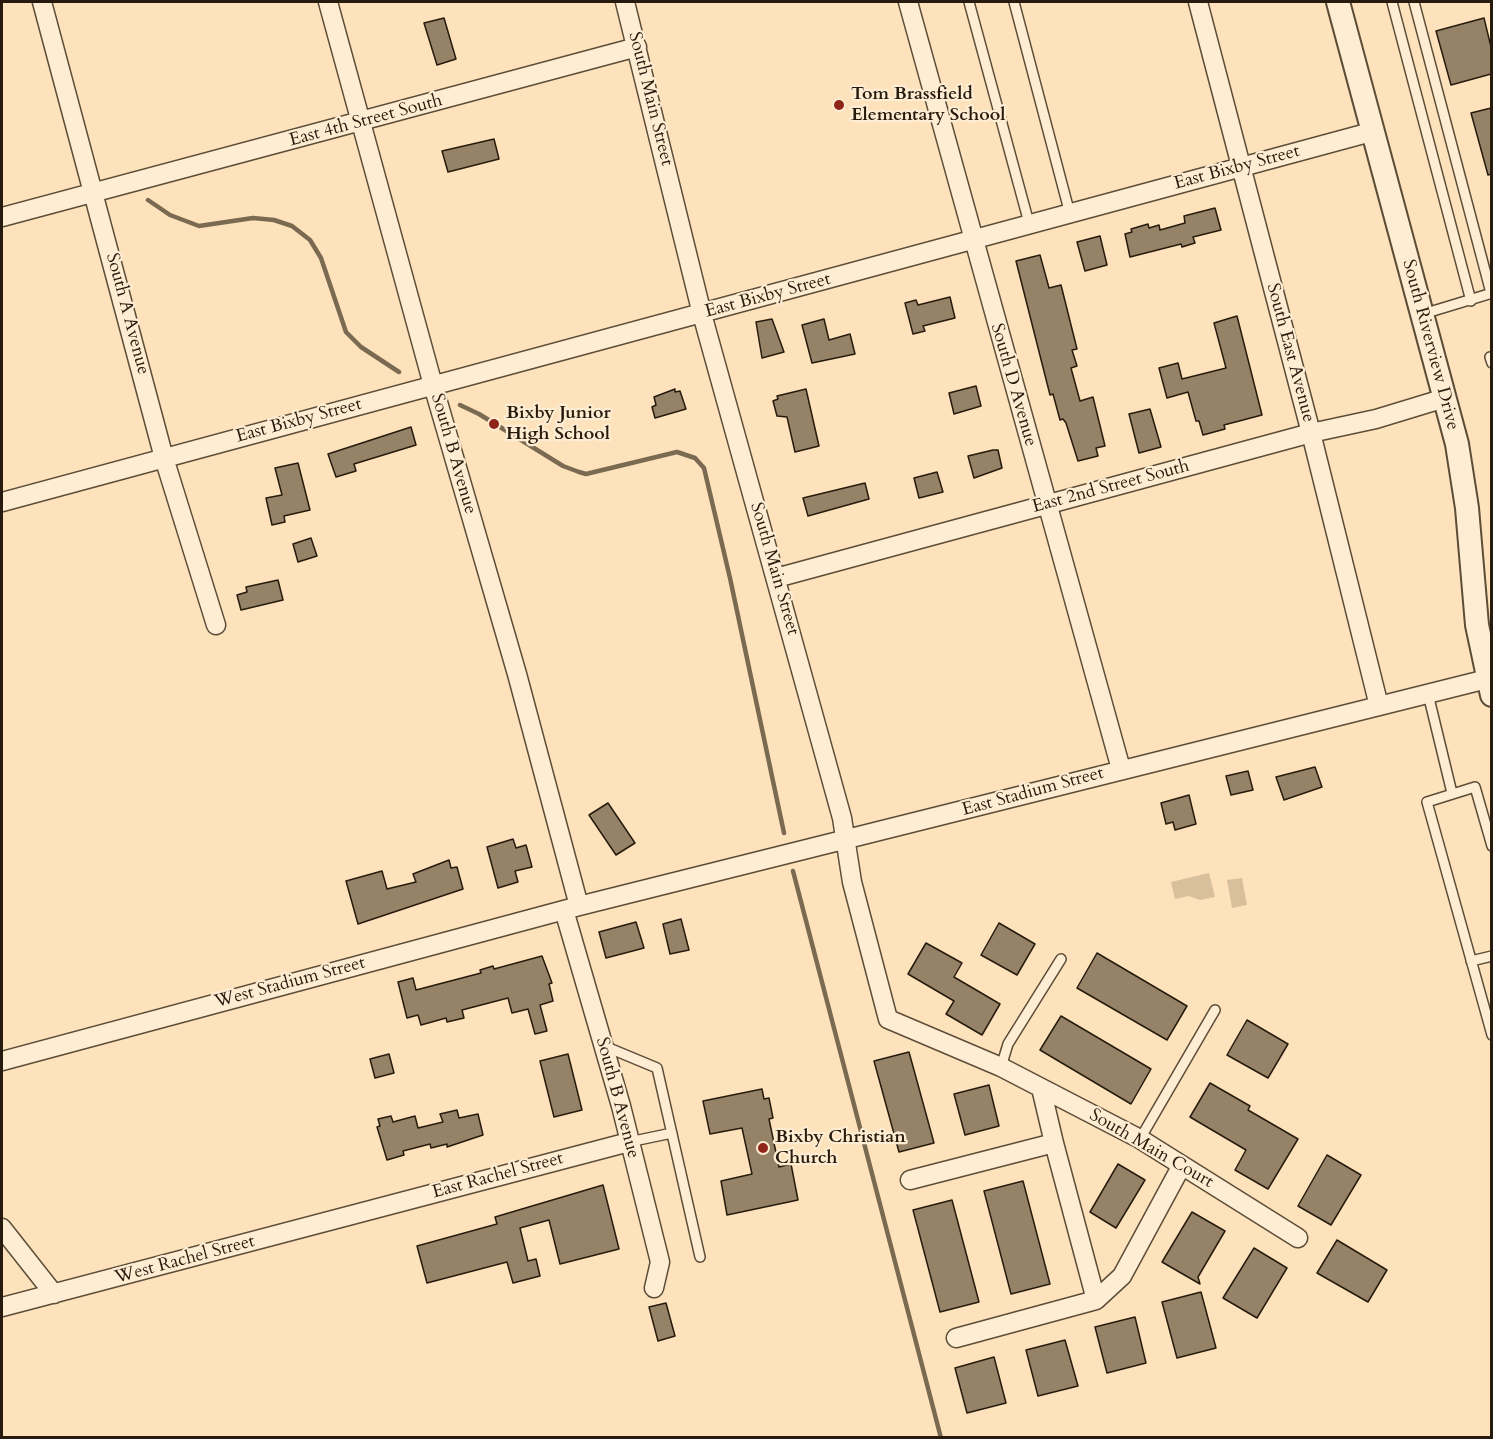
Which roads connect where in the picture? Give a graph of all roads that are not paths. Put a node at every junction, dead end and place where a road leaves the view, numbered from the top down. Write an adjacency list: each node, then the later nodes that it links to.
1 (42, 2): 15 (street, South A Avenue)
2 (328, 2): 12 (street, South B Avenue)
3 (625, 2): 11 (street, South Main Street)
4 (908, 2): 19 (street, South D Avenue)
5 (969, 2): 18 (lane)
6 (1014, 2): 16 (lane)
7 (1198, 2): 14 (street, South East Avenue)
8 (1338, 2): 13 (street, South Riverview Drive)
9 (1392, 2): 21 (lane)
10 (1414, 2): 20 (lane)
11 (637, 47): 12 (street, East 4th Street South); 22 (street, South Main Street)
12 (361, 123): 15 (street, East 4th Street South); 24 (street, South B Avenue)
13 (1371, 132): 14 (street, East Bixby Street); 23 (street, South Riverview Drive)
14 (1241, 167): 16 (street, East Bixby Street); 26 (street, South East Avenue)
15 (95, 193): 17 (street, East 4th Street South); 27 (street, South A Avenue)
16 (1070, 214): 18 (street, East Bixby Street)
17 (2, 217)
18 (1029, 223): 19 (street, East Bixby Street)
19 (972, 240): 22 (street, East Bixby Street); 29 (street, South D Avenue)
20 (1491, 293): 21 (lane)
21 (1471, 301): 23 (lane)
22 (702, 314): 24 (street, East Bixby Street); 30 (street, South Main Street)
23 (1421, 315): 25 (street, South Riverview Drive)
24 (433, 385): 27 (street, East Bixby Street); 39 (street, South B Avenue)
25 (1445, 398): 26 (street, East 2nd Street South); 32 (street, South Riverview Drive)
26 (1311, 433): 29 (street, East 2nd Street South); 34 (street, South East Avenue)
27 (164, 458): 28 (street, East Bixby Street); 31 (street, South A Avenue)
28 (2, 502)
29 (1047, 504): 30 (street, East 2nd Street South); 35 (street, South D Avenue)
30 (776, 578): 37 (street, South Main Street)
31 (216, 625)
32 (1489, 687): 33 (street, East Stadium Street)
33 (1428, 694): 34 (street, East Stadium Street); 36 (lane)
34 (1379, 706): 35 (street, East Stadium Street)
35 (1121, 769): 37 (street, East Stadium Street)
36 (1452, 794): 38 (lane); 42 (lane)
37 (845, 841): 39 (street, East Stadium Street); 47 (street, South Main Street)
38 (1491, 846)
39 (571, 908): 45 (street, South B Avenue); 46 (street, West Stadium Street)
40 (1491, 956): 42 (lane)
41 (1061, 959): 47 (lane)
42 (1471, 962): 44 (lane)
43 (1215, 1010): 50 (lane)
44 (1491, 1035)
45 (604, 1046): 49 (lane); 51 (street, South B Avenue)
46 (2, 1060)
47 (1001, 1067): 48 (street, South Main Court)
48 (1041, 1088): 50 (street, South Main Court); 52 (street)
49 (672, 1134): 51 (lane); 58 (lane)
50 (1140, 1139): 53 (street, South Main Court)
51 (629, 1142): 55 (street, East Rachel Street); 59 (street, South B Avenue)
52 (1054, 1143): 54 (street); 61 (street)
53 (1182, 1165): 57 (street, South Main Court); 61 (street)
54 (910, 1180)
55 (367, 1211): 60 (street, West Rachel Street)
56 (2, 1228): 60 (street)
57 (1298, 1238)
58 (700, 1257)
59 (654, 1288)
60 (54, 1294): 62 (street, West Rachel Street)
61 (1096, 1300): 63 (street)
62 (2, 1307)
63 (956, 1338)

